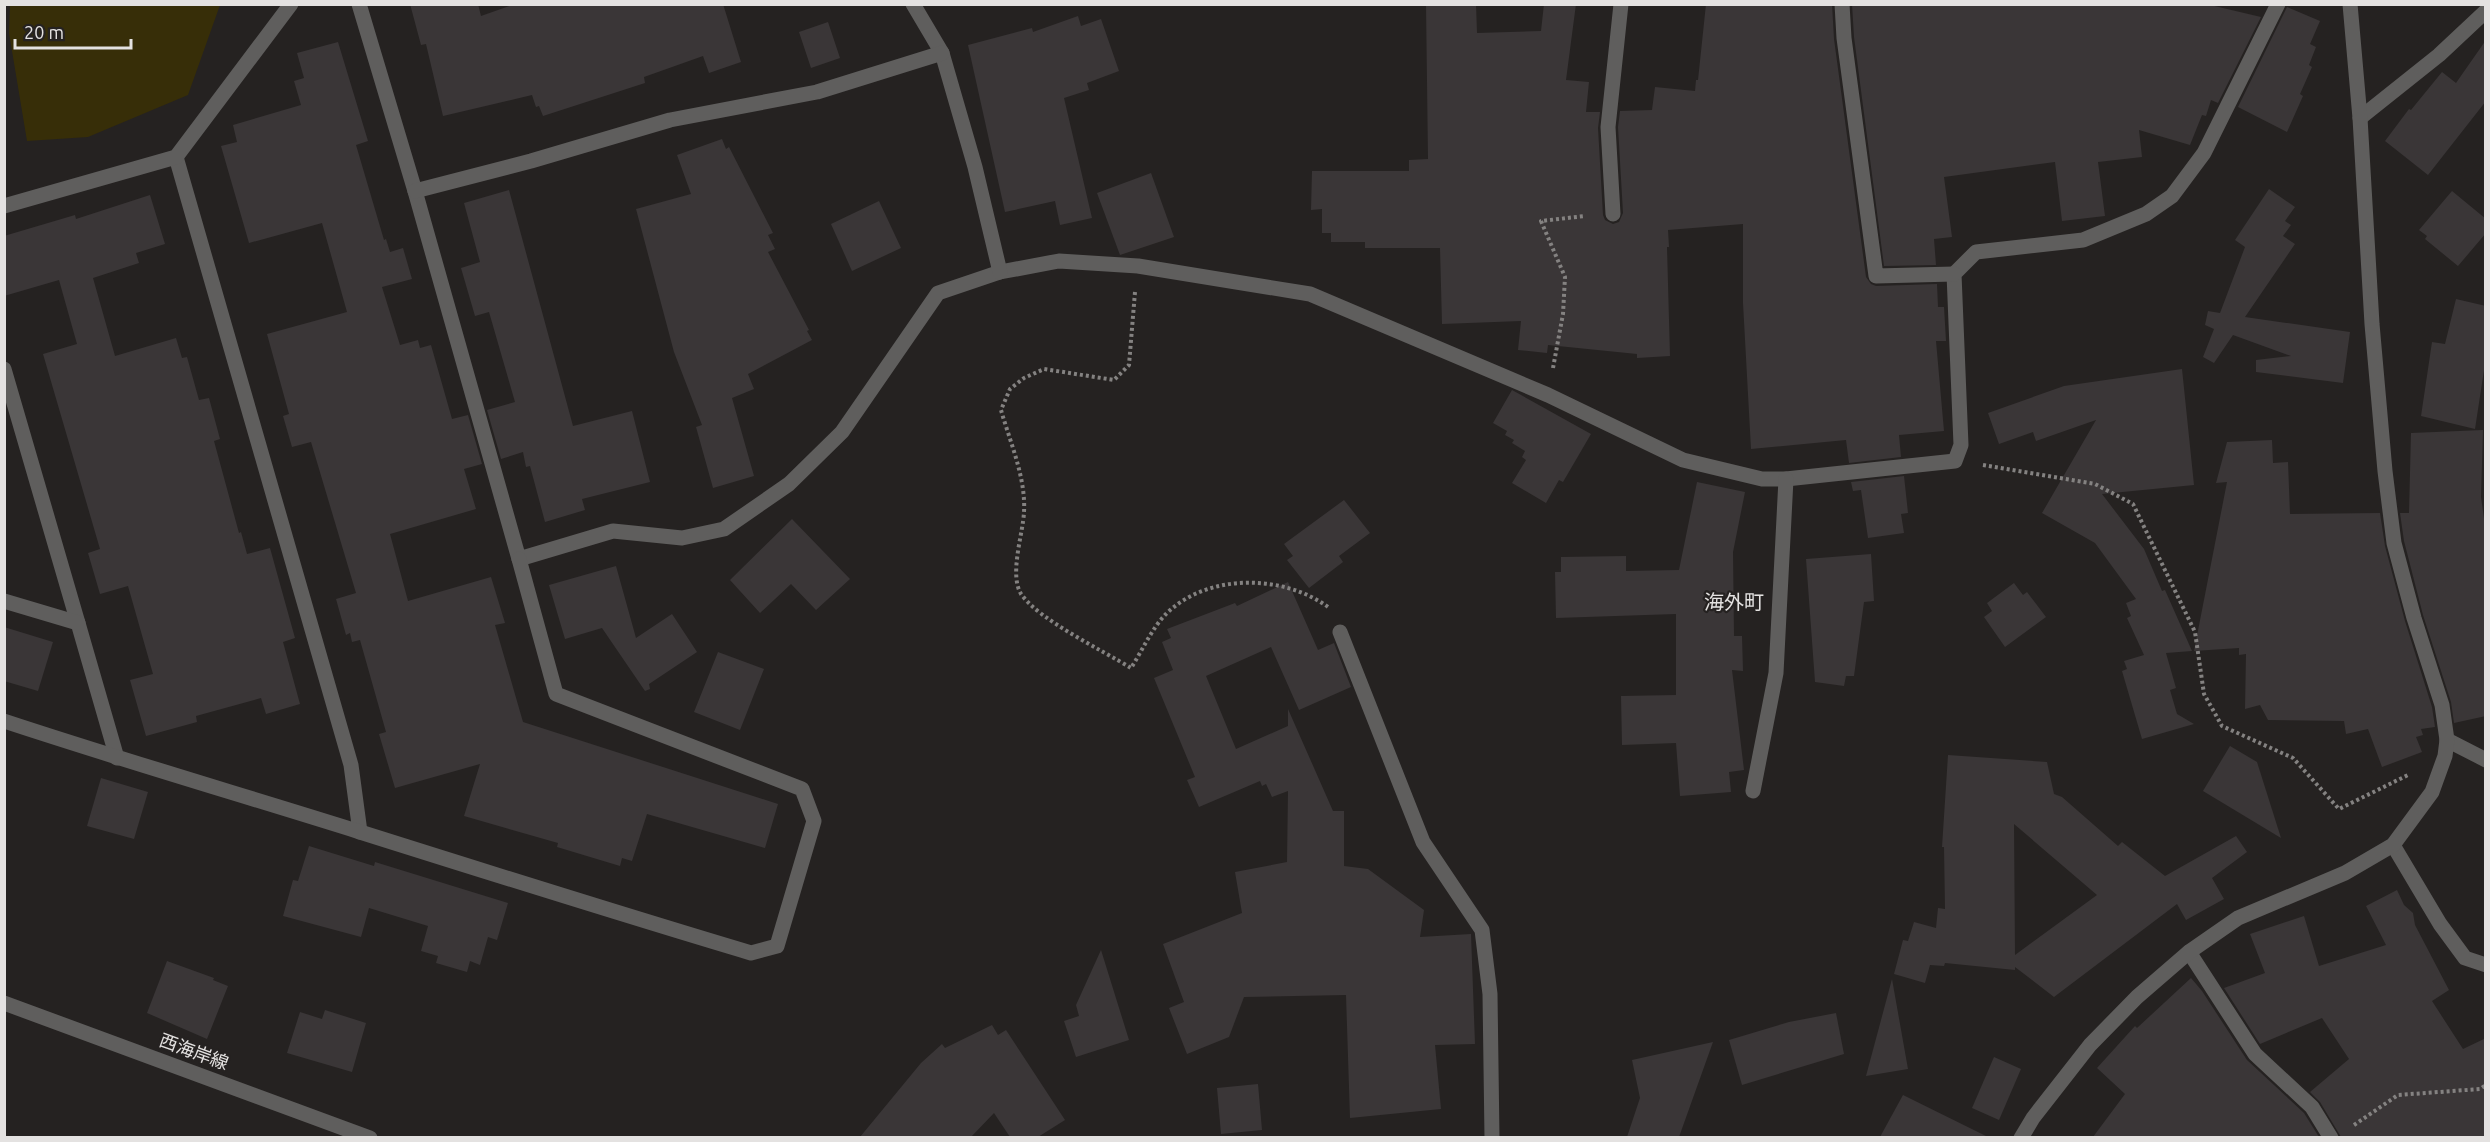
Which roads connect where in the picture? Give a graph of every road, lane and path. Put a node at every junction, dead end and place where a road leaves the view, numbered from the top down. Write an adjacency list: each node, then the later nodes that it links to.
1 (291, 4): 11 (street)
2 (359, 4): 12 (street)
3 (913, 4): 9 (street)
4 (1621, 4): 14 (street)
5 (1842, 4): 17 (street)
6 (2278, 4): 17 (street)
7 (2350, 4): 10 (street)
8 (2486, 11): 10 (street)
9 (942, 53): 12 (street); 16 (street)
10 (2360, 118): 27 (street)
11 (176, 157): 13 (street); 32 (street)
12 (415, 191): 22 (street)
13 (4, 206)
14 (1613, 213): 19 (path)
15 (1138, 266): 16 (street); 19 (street); 25 (path)
16 (1000, 272): 22 (street)
17 (1953, 274): 20 (street)
18 (4, 369): 24 (street)
19 (1548, 395): 21 (street)
20 (1955, 461): 21 (street); 28 (path)
21 (1786, 479): 31 (street)
22 (519, 559): 32 (street)
23 (4, 601): 24 (street)
24 (78, 623): 29 (street)
25 (1340, 632): 40 (street)
26 (4, 721): 29 (street)
27 (2447, 740): 28 (street); 30 (street)
28 (2445, 756): 33 (street)
29 (117, 758): 32 (street)
30 (2486, 760)
31 (1753, 791)
32 (360, 832)
33 (2393, 845): 34 (street); 35 (street)
34 (2189, 952): 41 (street); 42 (street)
35 (2486, 965)
36 (4, 1003): 39 (street, 西海岸線)
37 (2486, 1085): 38 (path)
38 (2345, 1131)
39 (370, 1137)
40 (1492, 1137)
41 (2021, 1137)
42 (2331, 1137)

